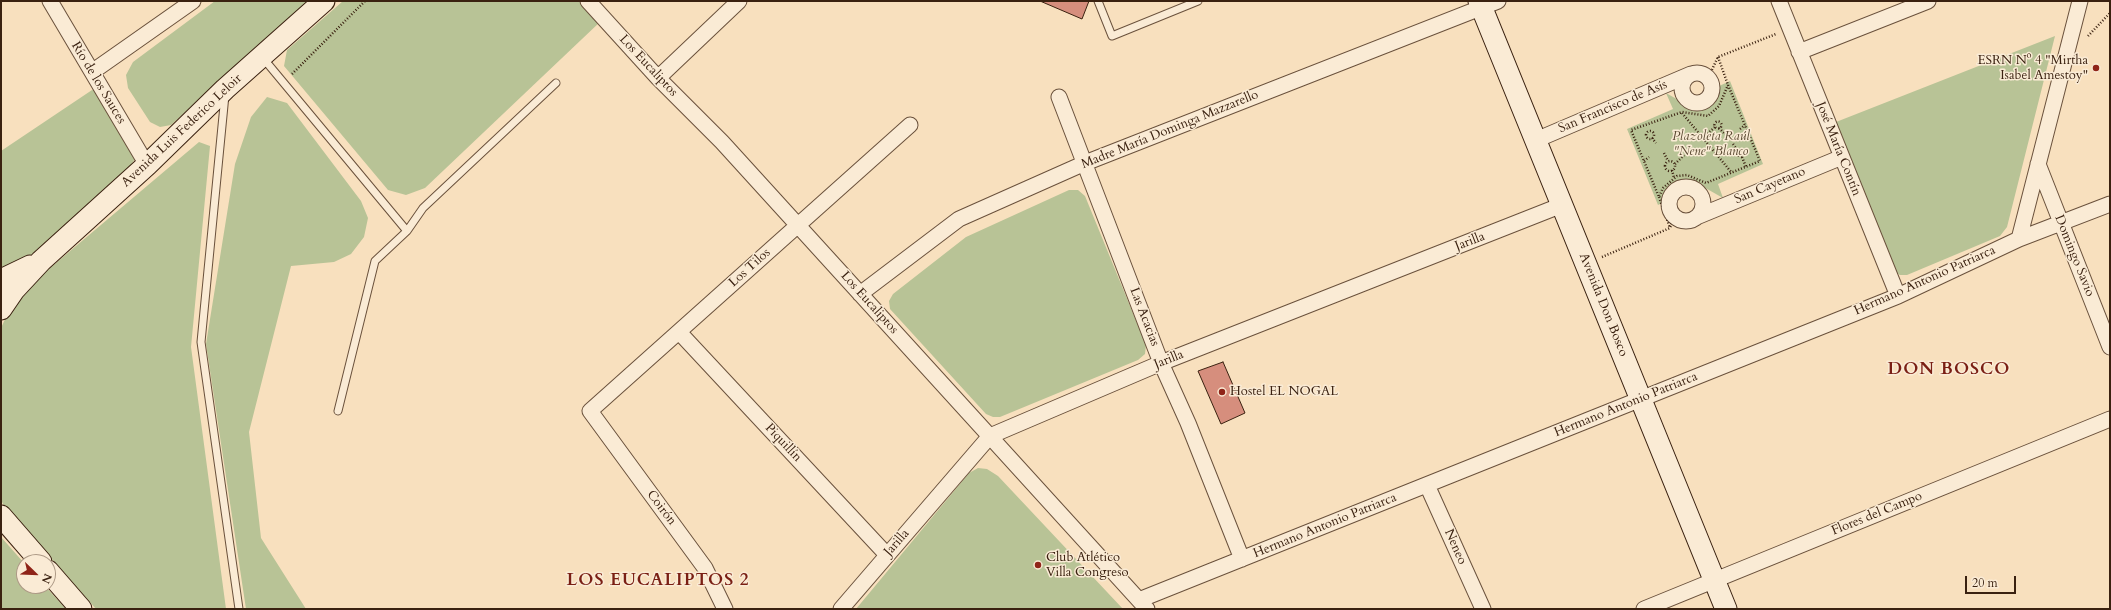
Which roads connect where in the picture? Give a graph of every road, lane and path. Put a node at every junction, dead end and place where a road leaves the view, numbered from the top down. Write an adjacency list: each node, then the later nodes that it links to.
1 (50, 1): 17 (street, Río de los Sauces)
2 (193, 1): 17 (street)
3 (324, 1): 15 (main road, Avenida Luis Federico Leloir)
4 (365, 1): 21 (path)
5 (588, 1): 19 (street, Los Eucaliptos)
6 (739, 1): 19 (street)
7 (1098, 1): 8 (lane)
8 (1198, 1)
9 (1778, 1): 13 (street, José María Contín)
10 (1928, 1): 14 (street)
11 (2080, 1): 50 (street)
12 (1486, 3): 37 (main road, Avenida Don Bosco); 48 (street, Madre María Dominga Mazzarello)
13 (1790, 28): 14 (street, José María Contín); 16 (path)
14 (1799, 52): 45 (street, José María Contín)
15 (261, 57): 21 (lane); 24 (main road, Avenida Luis Federico Leloir)
16 (1718, 57): 20 (path); 23 (path)
17 (92, 72): 51 (street, Río de los Sauces)
18 (1691, 74): 20 (street); 20 (street, San Francisco de Asís); 37 (street, San Francisco de Asís)
19 (658, 78): 62 (street, Los Eucaliptos)
20 (1708, 78)
21 (284, 82): 63 (lane)
22 (556, 83): 63 (lane)
23 (1728, 85): 26 (path); 29 (path)
24 (225, 89): 51 (main road, Avenida Luis Federico Leloir); 88 (lane)
25 (1059, 96): 48 (street, Las Acacias)
26 (1682, 112): 28 (path); 36 (path)
27 (910, 125): 62 (street, Los Tilos)
28 (1646, 125): 33 (path); 46 (path)
29 (1745, 125): 32 (path); 52 (path)
30 (1715, 127): 31 (path); 31 (path); 36 (path)
31 (1719, 128): 34 (path)
32 (1740, 129)
33 (1648, 131): 35 (path); 35 (path)
34 (1725, 134)
35 (1652, 138): 38 (path)
36 (1703, 138): 54 (path)
37 (1536, 140): 58 (main road, Avenida Don Bosco)
38 (1656, 142)
39 (1733, 144): 40 (path)
40 (1738, 151): 44 (path); 44 (path)
41 (1664, 153): 47 (path)
42 (1684, 155): 49 (path)
43 (1649, 157): 46 (path)
44 (1742, 157): 52 (path)
45 (1842, 157): 59 (street, San Cayetano); 69 (street, José María Contín)
46 (1644, 161): 56 (path)
47 (1668, 161): 49 (path); 53 (path)
48 (1085, 164): 68 (street, Madre María Dominga Mazzarello); 73 (street, Las Acacias)
49 (1675, 164): 53 (path)
50 (2038, 164): 61 (street, Domingo Savio); 64 (street)
51 (147, 165): 65 (main road, Avenida Luis Federico Leloir)
52 (1746, 167): 54 (path)
53 (1672, 170): 55 (path)
54 (1732, 173): 55 (path)
55 (1674, 178): 56 (path)
56 (1659, 197): 60 (path)
57 (2110, 204): 61 (street, Hermano Antonio Patriarca)
58 (1562, 205): 66 (main road, Avenida Don Bosco); 73 (street, Jarilla)
59 (1699, 216): 60 (street, San Cayetano); 60 (street)
60 (1672, 222): 66 (path)
61 (2060, 223): 64 (street, Hermano Antonio Patriarca); 72 (street, Domingo Savio)
62 (798, 225): 68 (street, Los Eucaliptos); 71 (street, Los Tilos)
63 (408, 231): 75 (lane)
64 (2019, 239): 69 (street, Hermano Antonio Patriarca)
65 (41, 261): 67 (main road, Avenida Luis Federico Leloir); 70 (main road, Avenida Luis Federico Leloir)
66 (1586, 263): 74 (main road, Avenida Don Bosco)
67 (1, 280)
68 (860, 294): 78 (street, Los Eucaliptos)
69 (1898, 296): 74 (street, Hermano Antonio Patriarca)
70 (1, 309)
71 (679, 332): 76 (street, Los Tilos); 82 (street, Piquillín)
72 (2110, 347)
73 (1161, 363): 78 (street, Jarilla); 83 (street, Las Acacias)
74 (1641, 399): 79 (street, Hermano Antonio Patriarca); 85 (main road, Avenida Don Bosco)
75 (338, 411)
76 (590, 411): 89 (street, Coirón)
77 (2110, 419): 85 (street, Flores del Campo)
78 (990, 436): 82 (street, Jarilla); 86 (street, Los Eucaliptos)
79 (1427, 485): 83 (street, Hermano Antonio Patriarca); 91 (street, Neneo)
80 (1, 516): 81 (main road)
81 (34, 554)
82 (886, 555): 90 (street, Jarilla)
83 (1242, 559): 86 (street, Hermano Antonio Patriarca)
84 (56, 580): 87 (main road)
85 (1715, 581): 92 (street, Flores del Campo); 93 (main road, Avenida Don Bosco)
86 (1143, 605)
87 (81, 609)
88 (239, 609)
89 (725, 609)
90 (841, 609)
91 (1483, 609)
92 (1644, 609)
93 (1726, 609)

